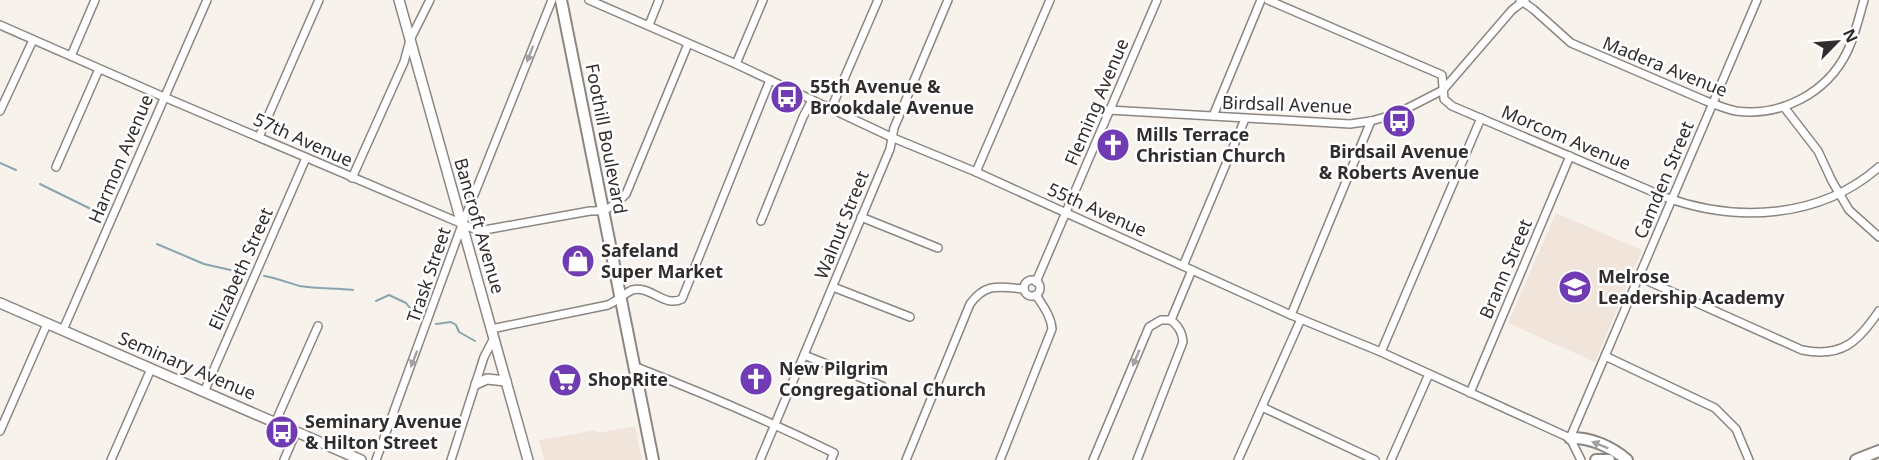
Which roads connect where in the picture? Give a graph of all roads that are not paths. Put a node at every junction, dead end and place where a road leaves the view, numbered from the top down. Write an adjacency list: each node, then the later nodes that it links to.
1 (95, 0): 25 (street)
2 (207, 0): 30 (street, Harmon Avenue)
3 (320, 0): 41 (street)
4 (399, 0): 23 (street, Bancroft Avenue)
5 (430, 0): 23 (street)
6 (552, 0): 55 (street, Trask Street, one-way to 55)
7 (561, 0): 51 (main road, Foothill Boulevard)
8 (589, 0): 21 (street, 55th Avenue)
9 (660, 0): 21 (street)
10 (763, 0): 26 (street)
11 (878, 0): 34 (street)
12 (948, 0): 42 (street, Walnut Street)
13 (1050, 0): 47 (street)
14 (1157, 0): 35 (street, Fleming Avenue)
15 (1261, 0): 37 (street)
16 (1268, 0): 29 (street, Morcom Avenue)
17 (1757, 0): 32 (street, Camden Street)
18 (1864, 0): 33 (street, Madera Avenue)
19 (1522, 1): 29 (street, Birdsall Avenue); 32 (street, Madera Avenue)
20 (0, 25): 22 (street, 57th Avenue)
21 (649, 26): 24 (street, 55th Avenue)
22 (33, 40): 25 (street, 57th Avenue); 36 (street)
23 (410, 40): 48 (street); 55 (street, Bancroft Avenue)
24 (688, 44): 26 (street, 55th Avenue); 51 (street)
25 (71, 56): 27 (street, 57th Avenue)
26 (736, 64): 28 (street, 55th Avenue)
27 (99, 69): 30 (street, 57th Avenue); 45 (street)
28 (770, 80): 31 (street, 55th Avenue); 65 (street)
29 (1443, 90): 39 (street, Morcom Avenue); 40 (street, Birdsall Avenue)
30 (164, 97): 41 (street, 57th Avenue); 74 (street, Harmon Avenue)
31 (812, 100): 34 (street, 55th Avenue); 54 (street)
32 (1713, 104): 33 (street, Madera Avenue); 50 (street, Camden Street)
33 (1784, 107): 49 (street)
34 (831, 109): 42 (street, 55th Avenue)
35 (1109, 110): 37 (street, Birdsall Avenue); 52 (street, Fleming Avenue)
36 (0, 111)
37 (1213, 116): 38 (street, Birdsall Avenue)
38 (1245, 118): 40 (street, Birdsall Avenue); 58 (street)
39 (1481, 118): 43 (street, Morcom Avenue); 76 (street)
40 (1371, 121): 68 (street)
41 (259, 136): 44 (street, 57th Avenue)
42 (891, 137): 47 (street, 55th Avenue); 53 (street, Walnut Street)
43 (1570, 156): 50 (street, Morcom Avenue); 86 (street, Brann Street)
44 (306, 158): 48 (street, 57th Avenue); 85 (street, Elizabeth Street)
45 (56, 167)
46 (1879, 167): 49 (street, Morcom Avenue)
47 (976, 172): 52 (street, 55th Avenue)
48 (352, 178): 55 (street, 57th Avenue)
49 (1839, 193): 50 (street, Morcom Avenue); 56 (street)
50 (1672, 200): 60 (street, Camden Street)
51 (603, 212): 55 (street, 57th Avenue); 65 (main road, Foothill Boulevard)
52 (1066, 212): 58 (street, 55th Avenue); 61 (street, Fleming Avenue)
53 (861, 217): 57 (street); 62 (street, Walnut Street)
54 (761, 221)
55 (462, 225): 75 (street, Bancroft Avenue); 97 (street, Trask Street, one-way to 97)
56 (1879, 237)
57 (938, 249)
58 (1183, 266): 59 (street, 55th Avenue)
59 (1192, 270): 68 (street, 55th Avenue); 71 (street)
60 (1639, 277): 67 (street); 78 (street, Camden Street)
61 (1036, 282): 63 (street); 64 (street)
62 (833, 286): 69 (street); 77 (street, Walnut Street)
63 (1024, 289): 64 (street); 103 (street)
64 (1036, 295): 104 (street)
65 (622, 298): 75 (street); 79 (main road, Foothill Boulevard)
66 (0, 303): 72 (street, Seminary Avenue)
67 (1879, 311)
68 (1291, 315): 70 (street, 55th Avenue)
69 (910, 317)
70 (1301, 319): 76 (street, 55th Avenue); 87 (street)
71 (1171, 320): 105 (street, one-way to 105); 106 (street)
72 (47, 324): 74 (street, Seminary Avenue); 90 (street)
73 (318, 326): 88 (street)
74 (63, 330): 80 (street, Seminary Avenue)
75 (492, 334): 82 (street, Bancroft Avenue); 83 (street)
76 (1381, 352): 81 (street, 55th Avenue)
77 (804, 355): 84 (street); 89 (street, Walnut Street)
78 (1605, 356): 92 (street, Camden Street); 114 (street)
79 (636, 367): 89 (street); 100 (main road, Foothill Boulevard)
80 (151, 369): 85 (street, Seminary Avenue); 94 (street)
81 (1429, 374): 86 (street, 55th Avenue); 109 (street)
82 (506, 381): 83 (street); 99 (street, Bancroft Avenue)
83 (476, 384): 98 (street)
84 (882, 386)
85 (204, 392): 88 (street, Seminary Avenue)
86 (1470, 393): 92 (street, 55th Avenue)
87 (1262, 407): 107 (street); 108 (street)
88 (275, 423): 91 (street, Seminary Avenue)
89 (775, 424): 101 (street, Walnut Street); 102 (street)
90 (0, 431)
91 (296, 432): 95 (street); 96 (street, Seminary Avenue)
92 (1570, 438): 110 (street); 113 (main road, one-way to 92)
93 (1879, 452): 115 (main road)
94 (111, 460)
95 (284, 460)
96 (361, 460)
97 (376, 460)
98 (451, 460)
99 (528, 460)
100 (653, 460)
101 (760, 460)
102 (831, 460)
103 (906, 460)
104 (1000, 460)
105 (1093, 460)
106 (1137, 460)
107 (1238, 460)
108 (1375, 460)
109 (1391, 460)
110 (1581, 460)
111 (1596, 460): 112 (main road)
112 (1609, 460)
113 (1627, 460)
114 (1749, 460)
115 (1856, 460)

